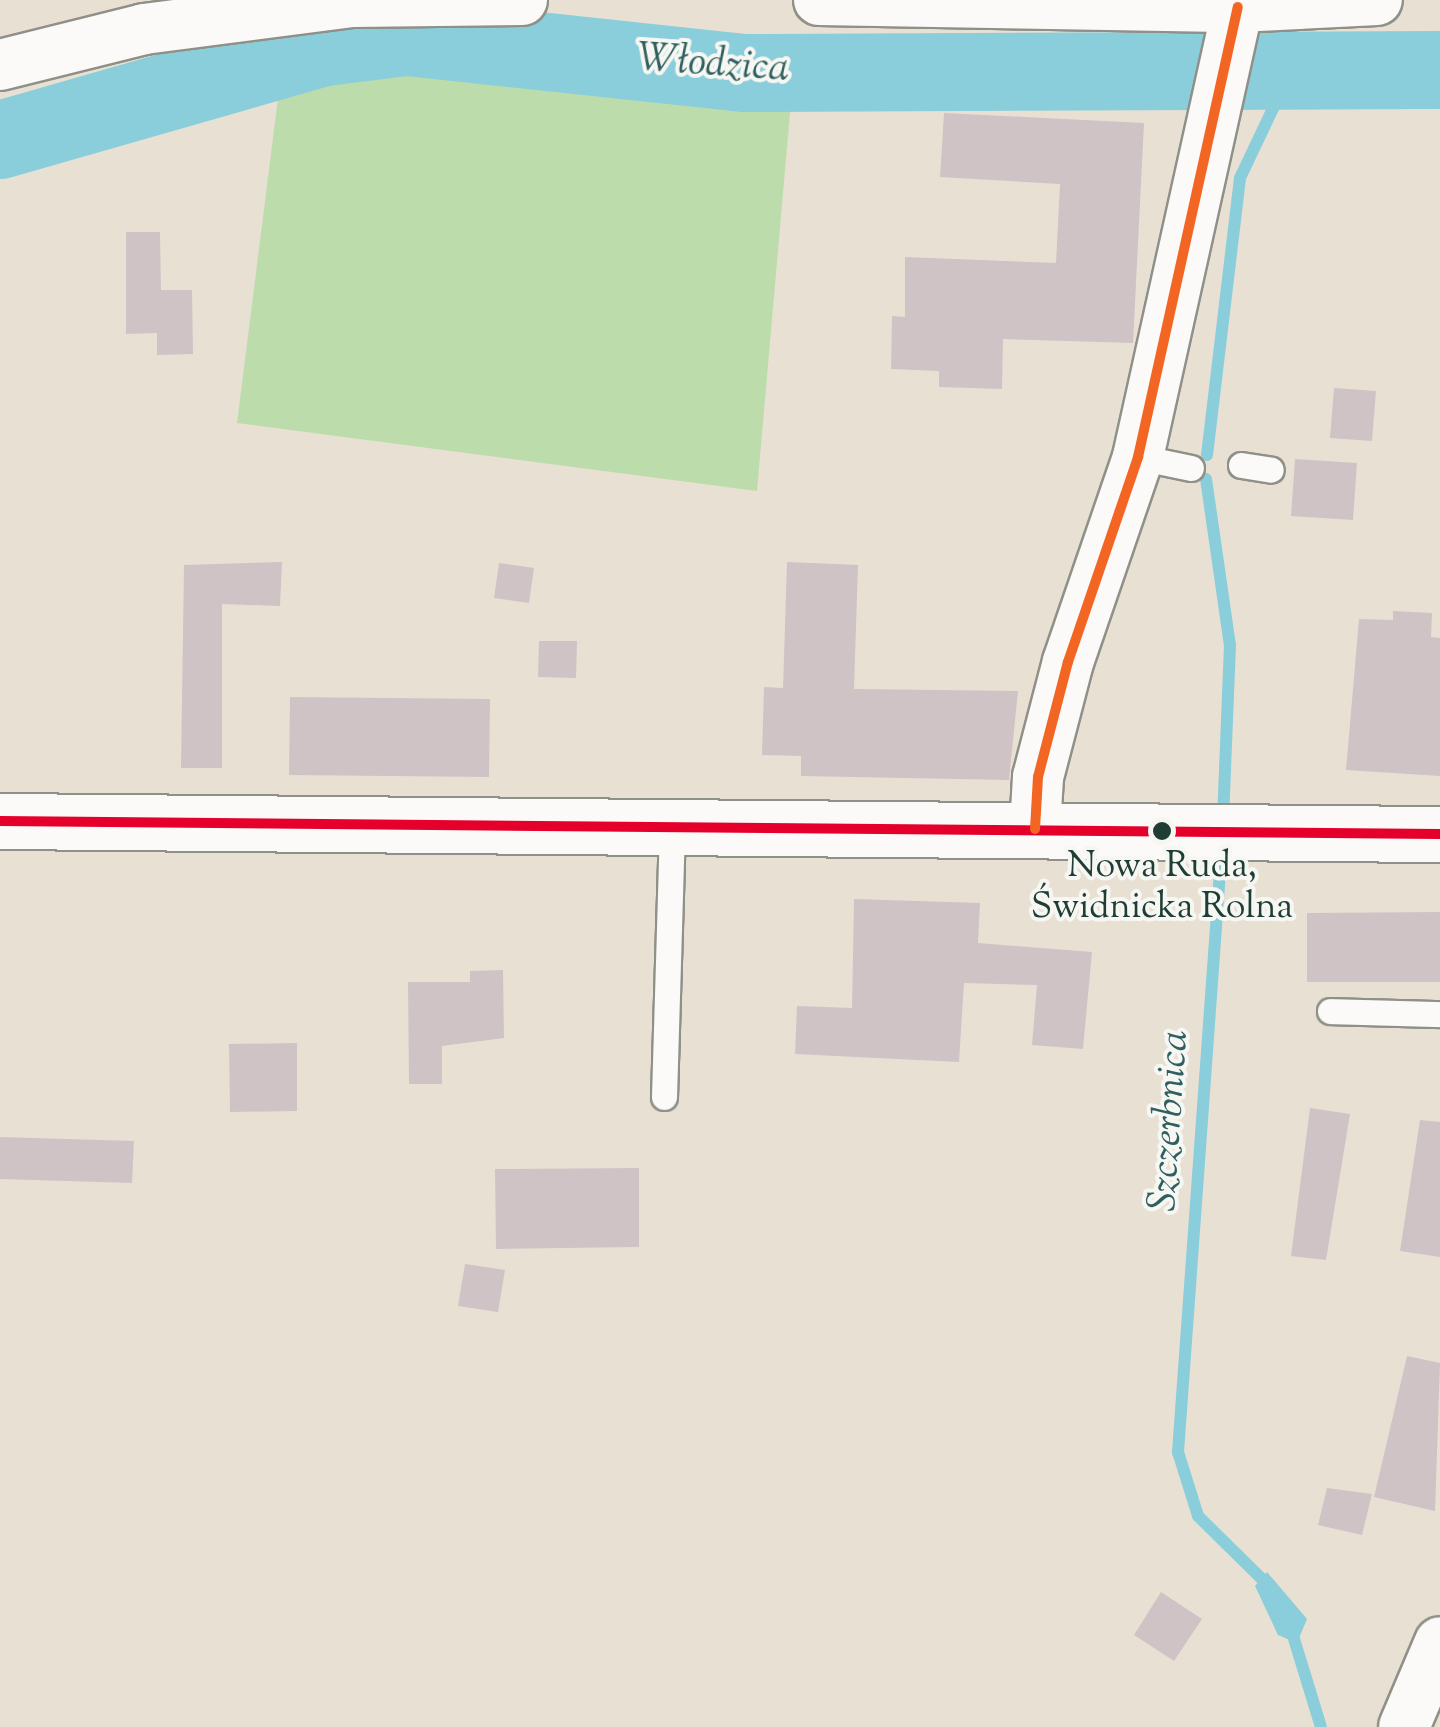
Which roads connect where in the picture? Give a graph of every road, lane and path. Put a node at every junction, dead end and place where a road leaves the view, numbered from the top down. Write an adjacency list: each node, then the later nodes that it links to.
1 (522, 0): 5 (street)
2 (820, 0): 4 (street)
3 (1377, 0): 4 (street)
4 (1237, 13): 6 (street)
5 (0, 64)
6 (1138, 457): 8 (lane); 12 (street)
7 (1240, 466): 9 (lane)
8 (1191, 468)
9 (1272, 470)
10 (0, 821): 11 (street)
11 (672, 824): 12 (street); 16 (lane)
12 (1035, 829): 13 (street)
13 (1440, 834)
14 (1330, 1011): 15 (lane)
15 (1440, 1014)
16 (664, 1097)
17 (1440, 1642): 18 (street)
18 (1404, 1727)

